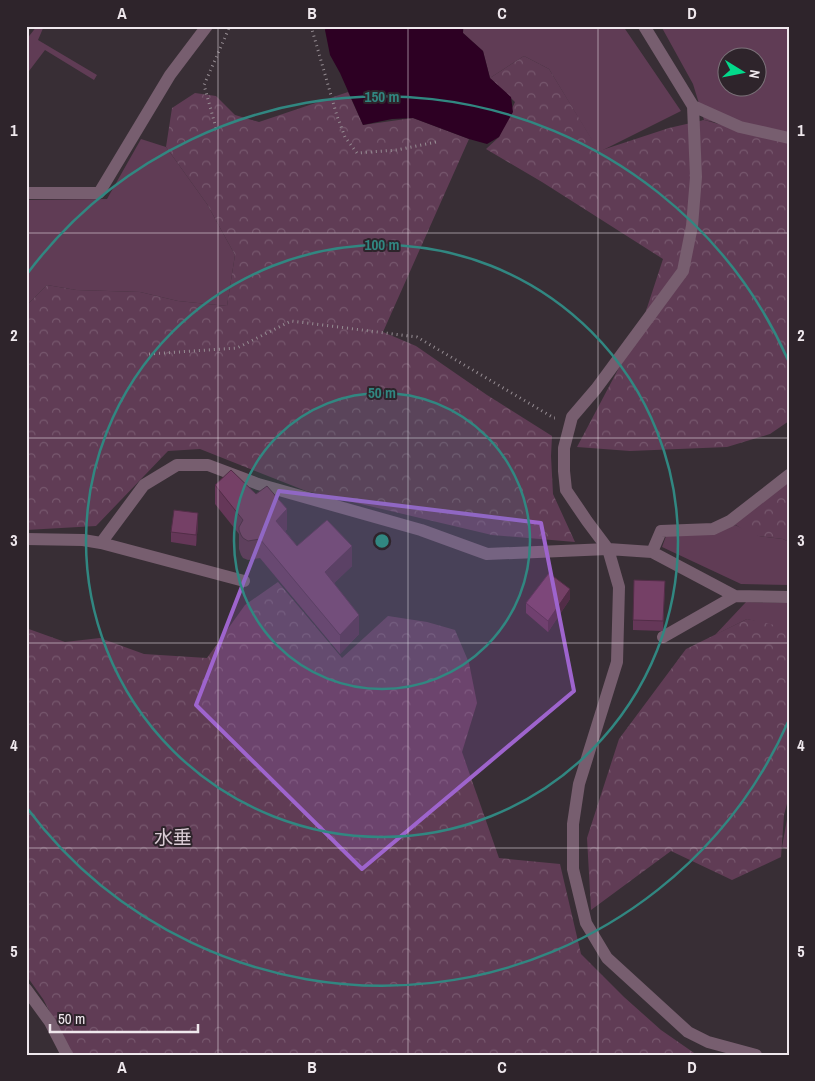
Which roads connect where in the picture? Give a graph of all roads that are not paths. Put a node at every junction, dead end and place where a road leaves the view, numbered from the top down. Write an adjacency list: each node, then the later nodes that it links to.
1 (207, 26): 5 (street)
2 (644, 26): 3 (street)
3 (693, 106): 4 (street); 9 (street)
4 (789, 138)
5 (26, 193)
6 (789, 475): 10 (street)
7 (26, 539): 8 (street)
8 (101, 543): 9 (street); 11 (street)
9 (608, 549): 10 (street); 17 (street)
10 (652, 552): 12 (street)
11 (244, 581)
12 (735, 596): 13 (street); 14 (street)
13 (789, 596)
14 (663, 637)
15 (26, 989): 16 (street)
16 (67, 1055)
17 (756, 1055)

